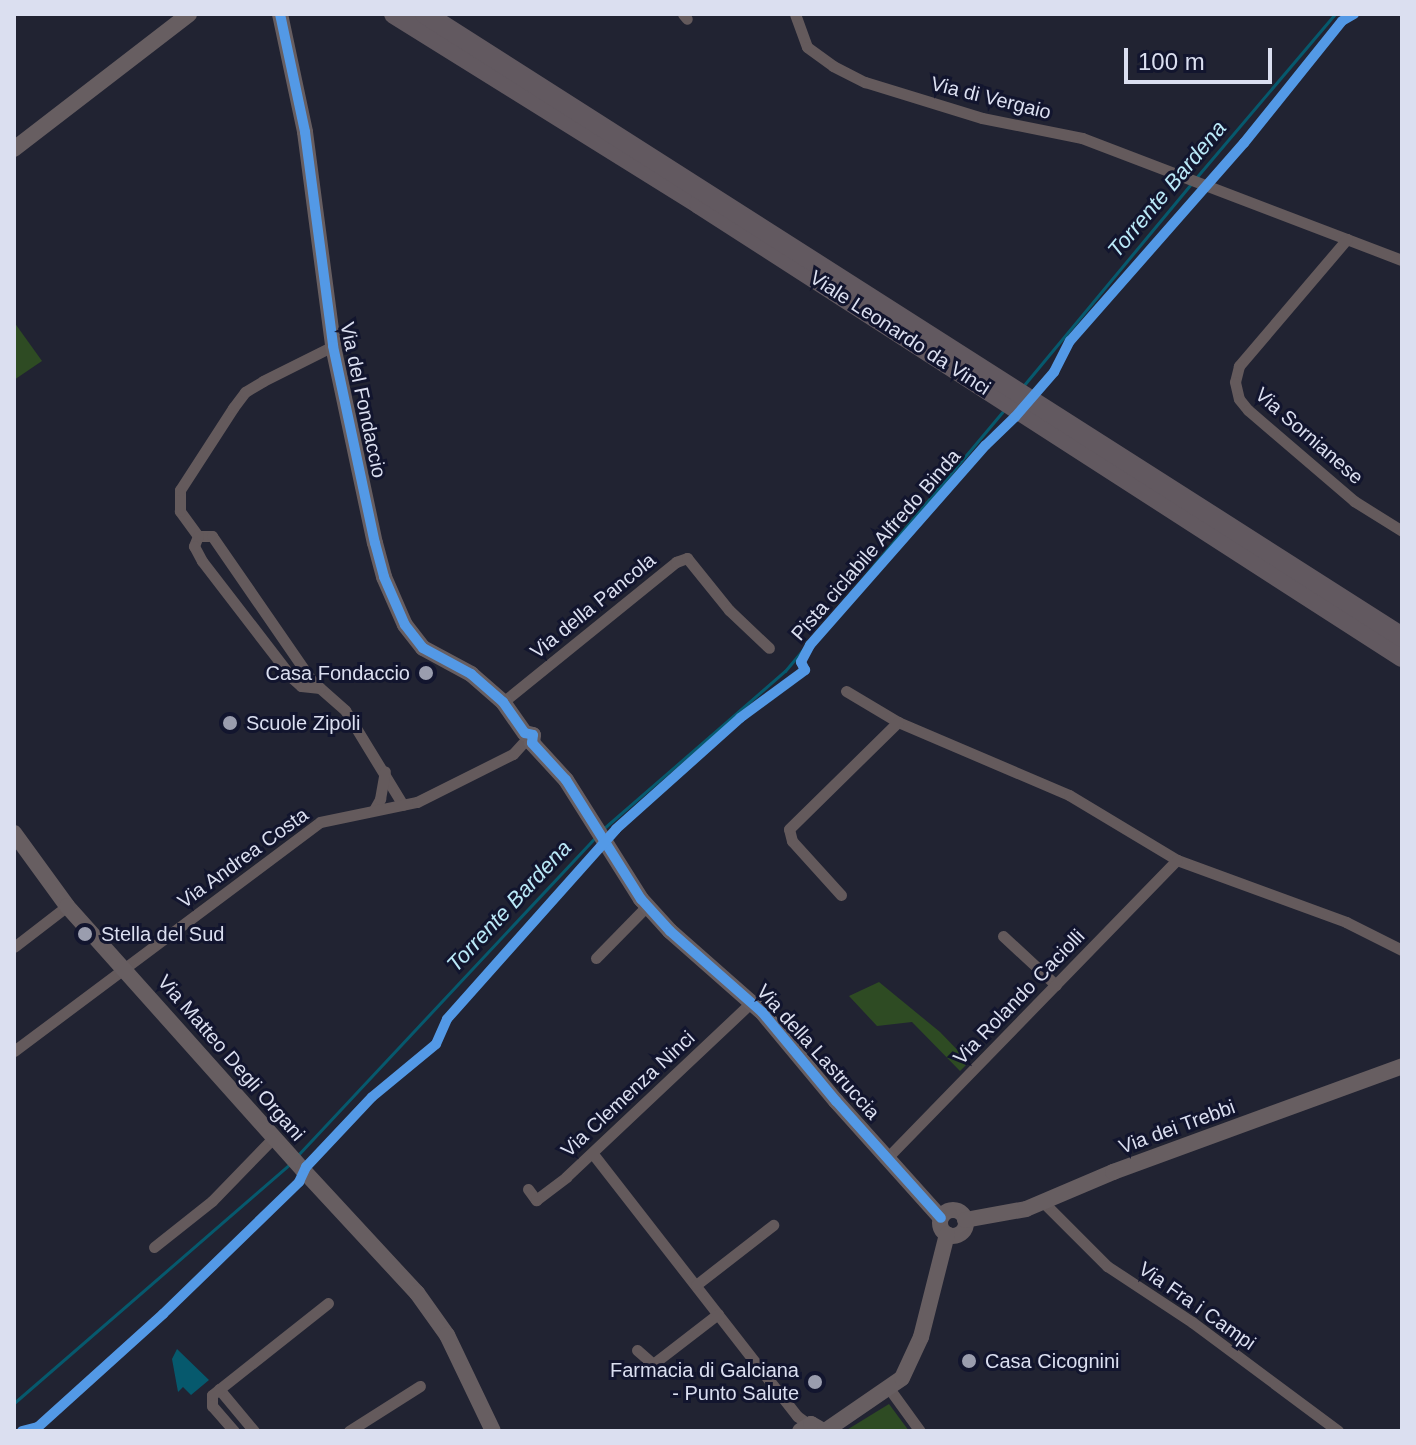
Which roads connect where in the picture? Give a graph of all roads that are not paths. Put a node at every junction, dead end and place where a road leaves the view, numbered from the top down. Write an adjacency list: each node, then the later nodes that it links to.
1 (189, 14): 6 (street)
2 (280, 14): 9 (street, Via del Fondaccio)
3 (394, 14): 14 (highway, Viale Leonardo da Vinci)
4 (425, 14): 12 (highway, Viale Leonardo da Vinci)
5 (795, 14): 7 (street, Via di Vergaio)
6 (14, 149)
7 (1347, 239): 8 (street, Via di Vergaio); 10 (street, Via Sornianese)
8 (1402, 260)
9 (333, 346): 11 (street); 19 (street, Via del Fondaccio)
10 (1402, 531)
11 (198, 536): 15 (street); 16 (street)
12 (1402, 637)
13 (769, 648): 19 (street, Via della Pancola)
14 (1402, 657)
15 (306, 672): 16 (street); 17 (street)
16 (292, 678): 17 (street)
17 (321, 688): 22 (street)
18 (846, 691): 20 (street)
19 (503, 702): 21 (street, Via del Fondaccio)
20 (898, 722): 27 (street); 28 (street)
21 (527, 740): 23 (street, Via Andrea Costa); 26 (street, Via del Fondaccio)
22 (385, 770): 23 (street); 24 (street)
23 (403, 805): 24 (street, Via Andrea Costa)
24 (374, 810): 35 (street, Via Andrea Costa)
25 (14, 834): 29 (street, Via Matteo Degli Organi)
26 (603, 841): 30 (street, Via della Lastruccia)
27 (1177, 860): 33 (street); 36 (street, Via Rolando Caciolli)
28 (841, 895)
29 (67, 906): 32 (street); 35 (street, Via Matteo Degli Organi)
30 (647, 906): 34 (street); 37 (street, Via della Lastruccia)
31 (1003, 936): 36 (street)
32 (14, 947)
33 (1402, 950)
34 (596, 958)
35 (124, 968): 38 (street, Via Andrea Costa); 40 (street, Via Matteo Degli Organi)
36 (1056, 985): 42 (street, Via Rolando Caciolli)
37 (752, 1002): 41 (street, Via Clemenza Ninci); 42 (street, Via della Lastruccia)
38 (14, 1051)
39 (1402, 1066): 44 (street, Via dei Trebbi)
40 (273, 1138): 49 (street); 61 (street, Via Matteo Degli Organi)
41 (593, 1154): 43 (street, Via Clemenza Ninci); 50 (street)
42 (887, 1158): 45 (street, Via della Lastruccia)
43 (528, 1189)
44 (1043, 1202): 46 (street, Via dei Trebbi); 63 (street, Via Fra i Campi)
45 (941, 1218): 46 (street); 48 (street)
46 (965, 1220): 48 (street)
47 (773, 1225): 50 (street)
48 (947, 1234): 55 (street)
49 (154, 1247)
50 (696, 1285): 52 (street)
51 (328, 1303): 56 (street)
52 (718, 1314): 53 (street); 57 (street)
53 (637, 1350)
54 (420, 1386): 60 (street)
55 (888, 1387): 57 (street); 62 (street)
56 (219, 1389): 58 (street); 59 (street)
57 (813, 1427)
58 (234, 1431)
59 (254, 1431)
60 (349, 1431)
61 (493, 1431)
62 (920, 1431)
63 (1338, 1431)

